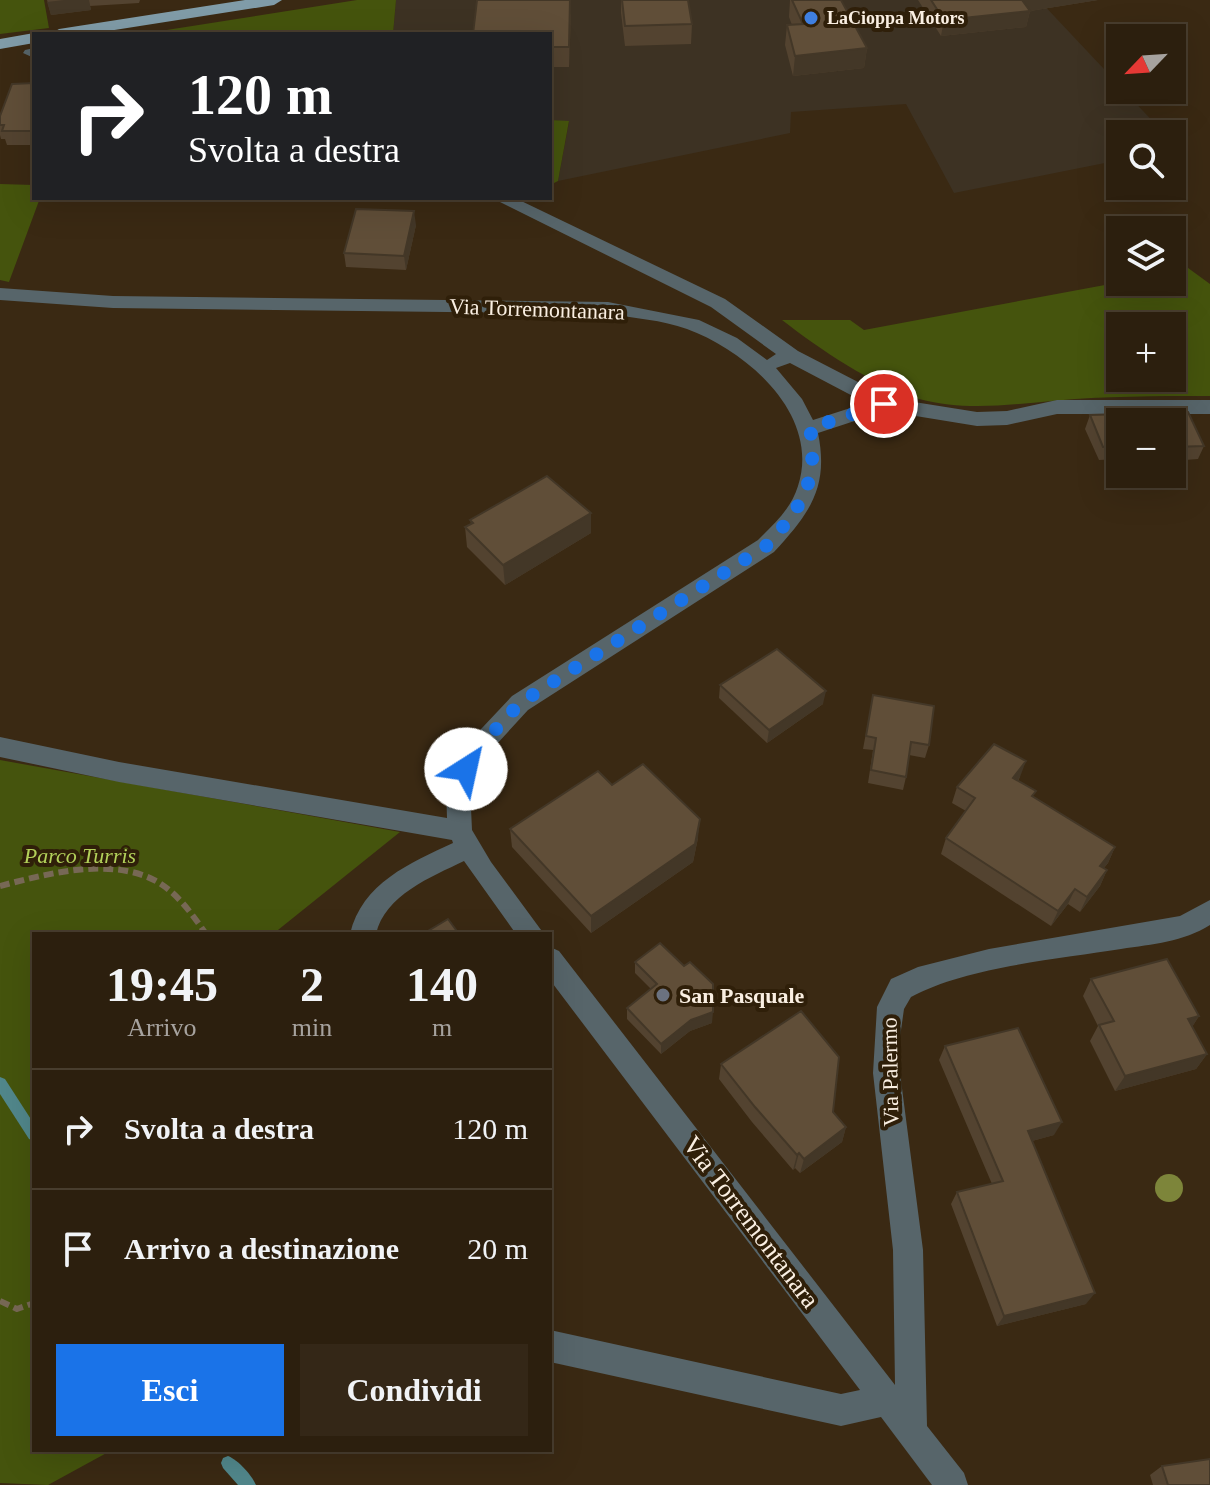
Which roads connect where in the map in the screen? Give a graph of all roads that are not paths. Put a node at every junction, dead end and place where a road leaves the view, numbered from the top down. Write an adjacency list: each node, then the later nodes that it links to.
1 (274, 0): 2 (main road)
2 (72, 32)
3 (0, 43): 4 (main road)
4 (29, 46)
5 (505, 200): 7 (street)
6 (0, 294): 8 (street, Via Torremontanara)
7 (791, 355): 8 (street); 9 (street)
8 (764, 367): 11 (street, Via Torremontanara)
9 (884, 404): 10 (street); 11 (street)
10 (1210, 407)
11 (810, 428): 13 (street)
12 (0, 747): 13 (street)
13 (465, 839): 15 (street); 16 (street)
14 (1210, 911): 20 (street, Via Palermo)
15 (363, 932)
16 (529, 932)
17 (552, 962): 19 (street, Via Torremontanara)
18 (552, 1346): 19 (street)
19 (888, 1400): 20 (street, Via Torremontanara)
20 (911, 1432): 21 (street, Via Torremontanara)
21 (952, 1485)

